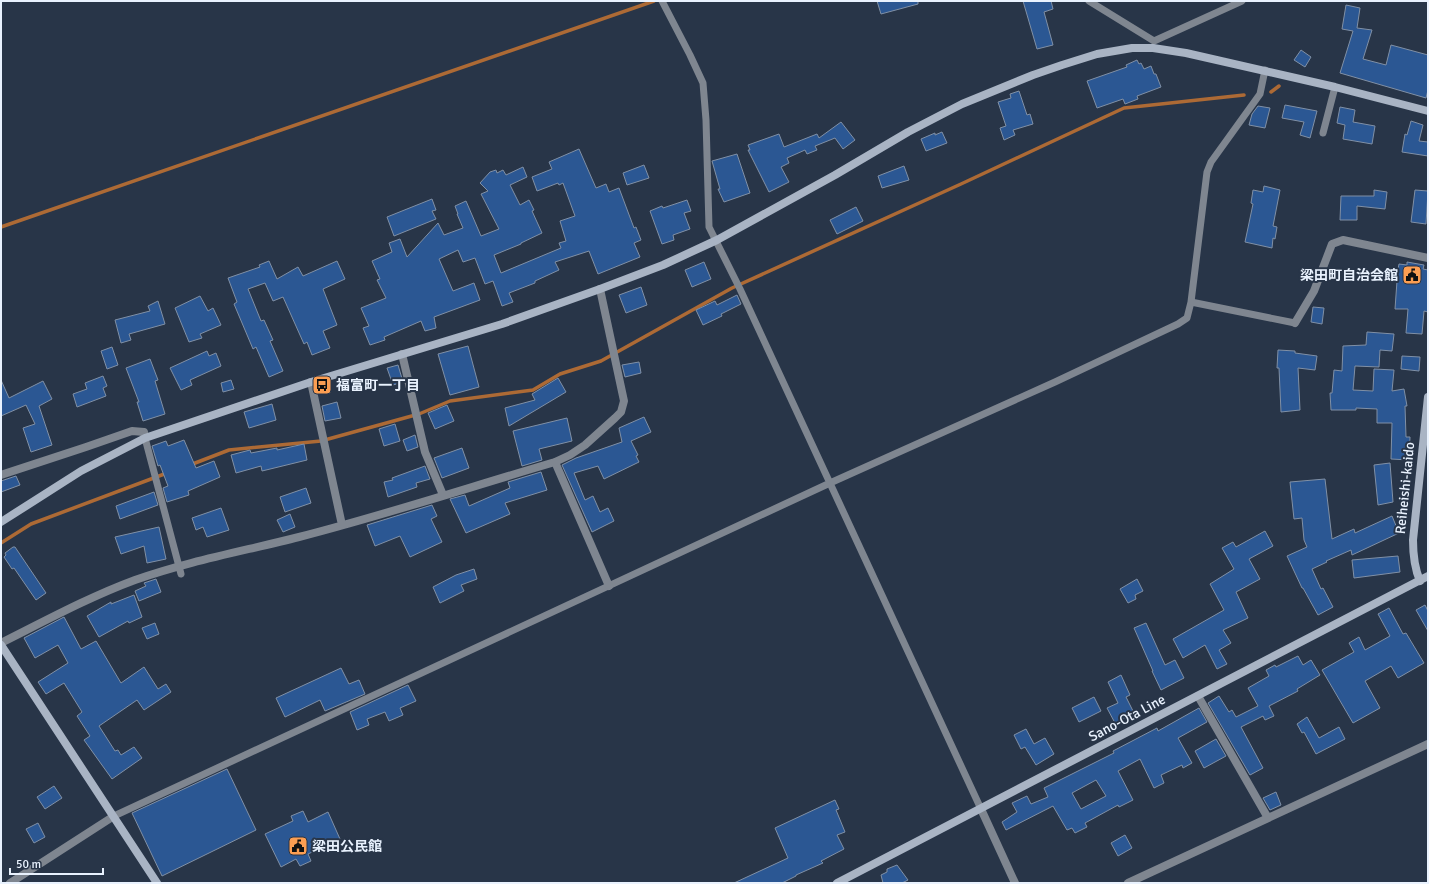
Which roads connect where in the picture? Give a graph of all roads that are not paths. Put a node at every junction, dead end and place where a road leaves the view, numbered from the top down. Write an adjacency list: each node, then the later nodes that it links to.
1 (662, 1): 9 (lane)
2 (1089, 1): 4 (lane)
3 (1242, 1): 4 (lane)
4 (1153, 44): 5 (street); 9 (street)
5 (1265, 70): 6 (street); 12 (lane)
6 (1335, 87): 7 (street); 8 (lane)
7 (1428, 111)
8 (1323, 133)
9 (717, 240): 11 (street); 21 (lane)
10 (1428, 258): 13 (street)
11 (600, 290): 14 (street); 18 (street)
12 (1191, 302): 13 (lane); 21 (lane)
13 (1295, 323)
14 (402, 354): 15 (street); 22 (street)
15 (311, 382): 17 (street); 24 (street)
16 (1428, 397): 19 (street, Reiheishi-kaido)
17 (145, 438): 20 (street); 23 (street); 25 (lane)
18 (555, 462): 22 (street); 28 (street)
19 (1424, 463): 27 (street, Reiheishi-kaido)
20 (1, 475)
21 (830, 483): 28 (lane); 32 (lane)
22 (443, 495): 24 (street)
23 (1, 522)
24 (342, 525): 25 (street)
25 (180, 570): 29 (street)
26 (1428, 576): 27 (street, Sano-Ota Line)
27 (1420, 580): 30 (street, Sano-Ota Line)
28 (608, 586): 33 (lane)
29 (1, 644): 33 (street)
30 (1198, 696): 32 (street, Sano-Ota Line); 34 (street)
31 (1428, 744): 34 (street)
32 (981, 809): 37 (street, Sano-Ota Line); 38 (street)
33 (114, 816): 35 (street); 36 (street)
34 (1268, 818): 39 (street)
35 (10, 883)
36 (157, 883)
37 (837, 883)
38 (1016, 883)
39 (1128, 883)

